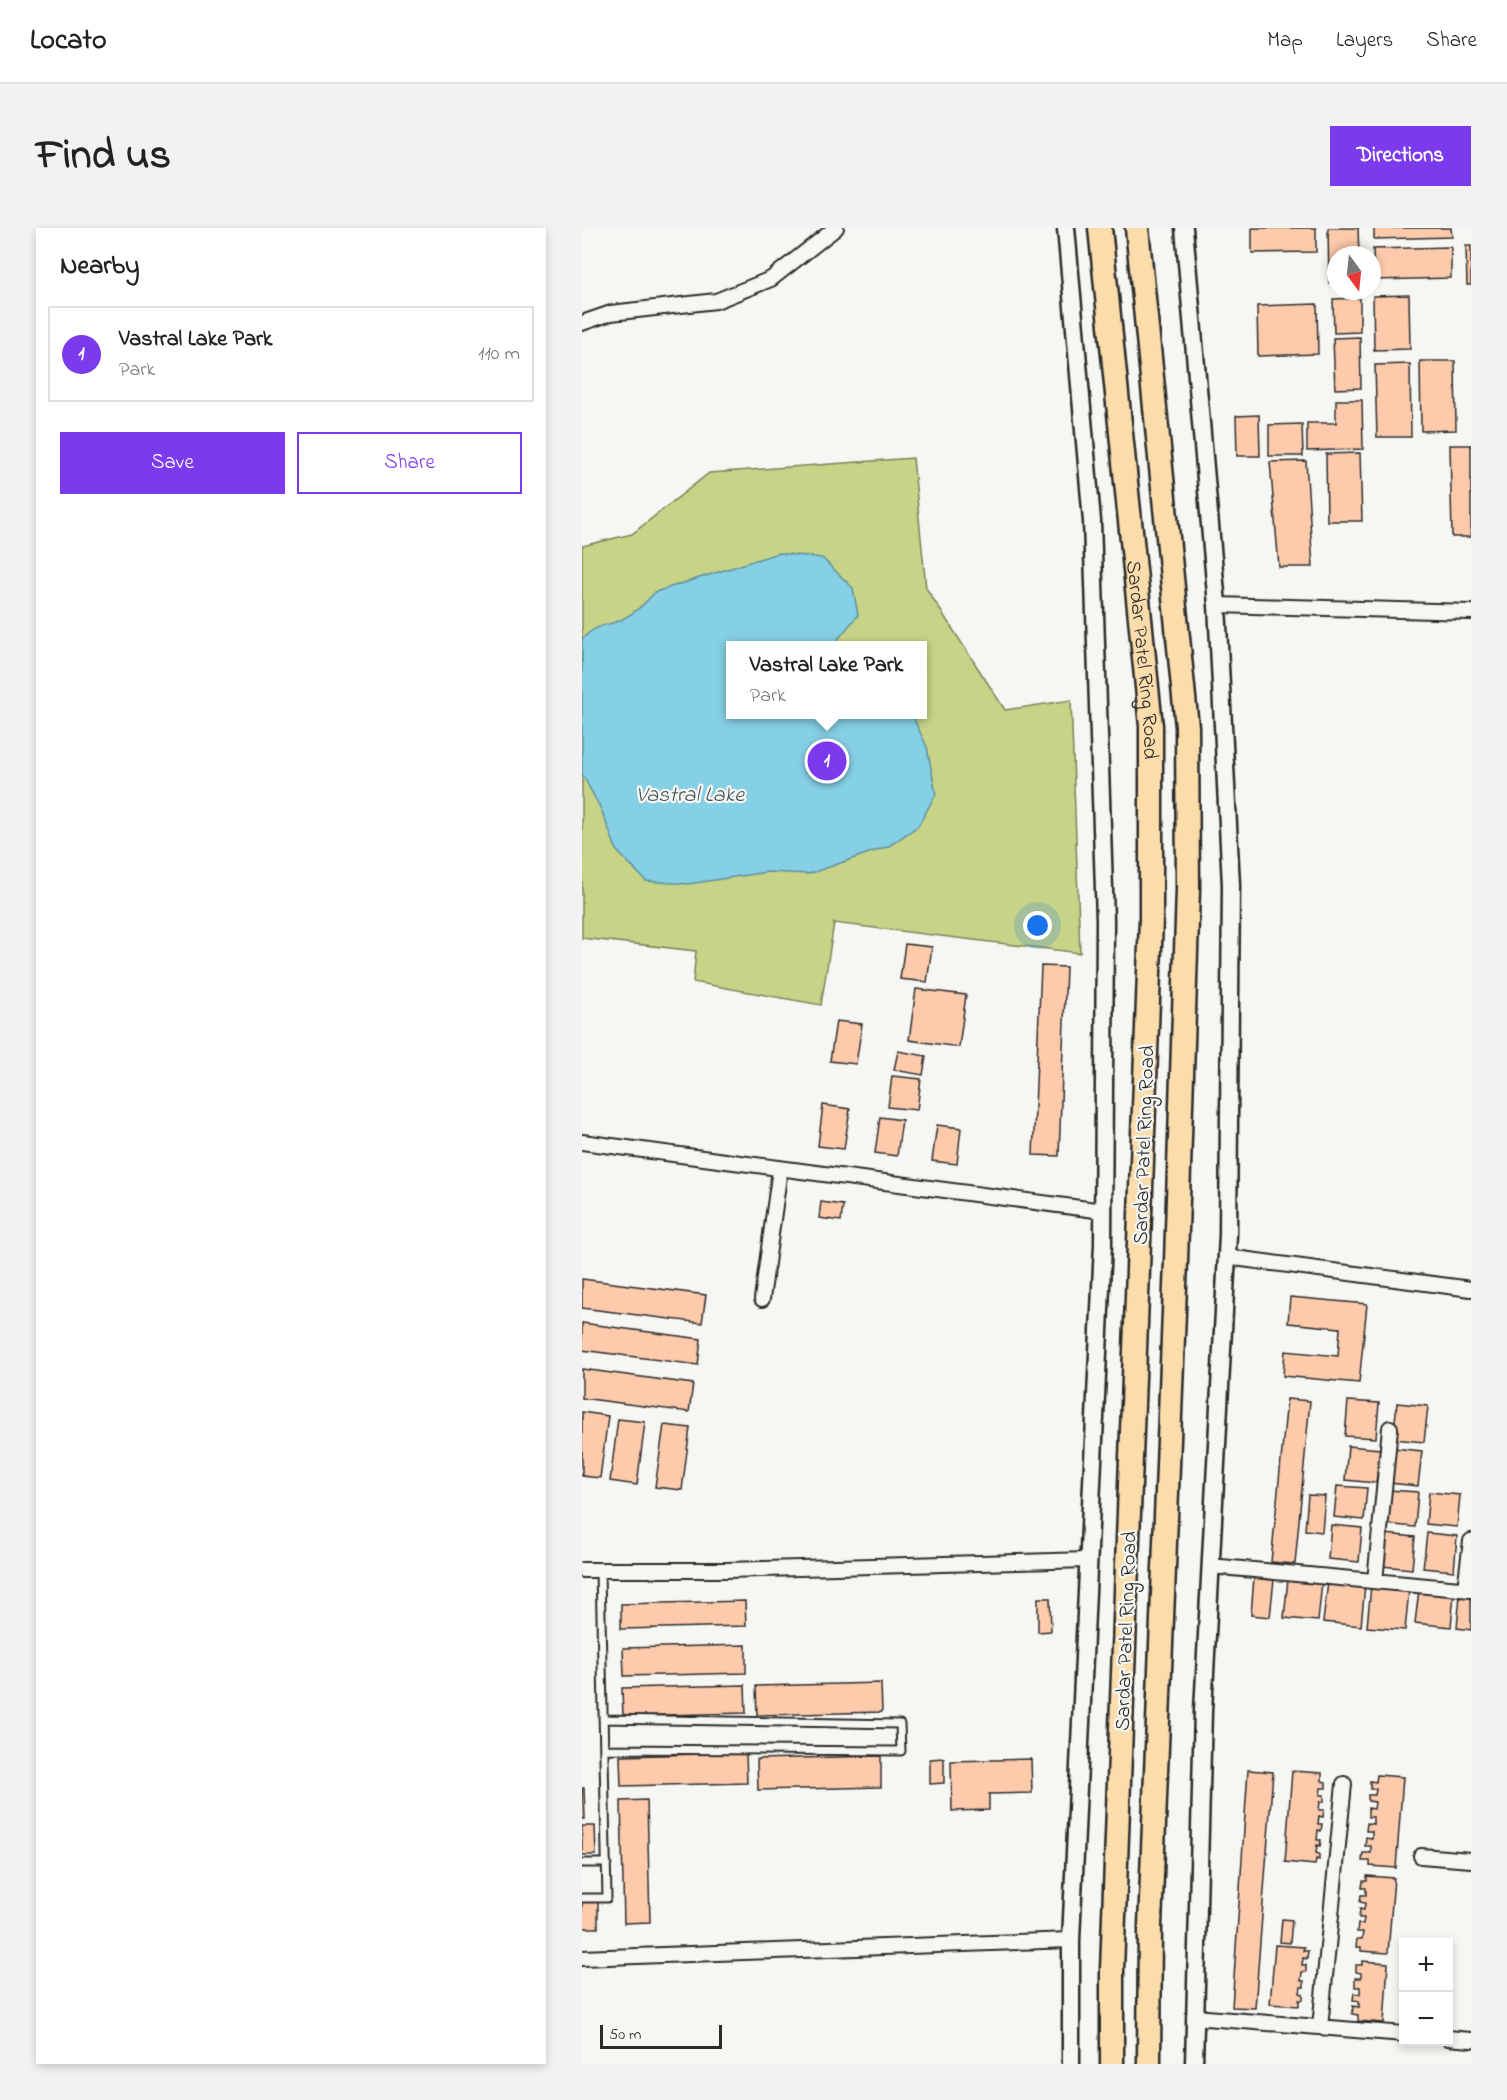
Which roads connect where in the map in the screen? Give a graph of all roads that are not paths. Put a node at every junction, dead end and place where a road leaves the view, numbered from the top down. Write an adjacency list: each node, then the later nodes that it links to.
1 (836, 228): 6 (street)
2 (1066, 228): 11 (street, Sardar Patel Ring Road)
3 (1100, 228): 39 (highway, Sardar Patel Ring Road)
4 (1137, 228): 40 (highway, Sardar Patel Ring Road)
5 (1184, 228): 7 (street)
6 (582, 323)
7 (1217, 605): 8 (street); 12 (street)
8 (1471, 612)
9 (582, 1142): 10 (street)
10 (780, 1169): 11 (street); 14 (street)
11 (1103, 1211): 17 (street, Sardar Patel Ring Road)
12 (1227, 1257): 13 (street); 18 (street)
13 (1471, 1289)
14 (762, 1299)
15 (1390, 1428): 21 (street)
16 (1471, 1541): 22 (street)
17 (1088, 1560): 20 (street); 31 (street, Sardar Patel Ring Road)
18 (1210, 1566): 21 (street); 33 (street)
19 (582, 1570): 20 (street)
20 (600, 1570): 23 (lane)
21 (1375, 1581): 22 (street)
22 (1468, 1589)
23 (603, 1719): 24 (lane); 24 (lane)
24 (604, 1749): 29 (lane)
25 (1344, 1784): 34 (street)
26 (1421, 1856): 27 (street)
27 (1471, 1860)
28 (582, 1863): 29 (lane)
29 (606, 1863): 30 (lane)
30 (582, 1898)
31 (1071, 1940): 32 (street); 38 (street, Sardar Patel Ring Road)
32 (582, 1958)
33 (1194, 2017): 34 (street); 41 (street)
34 (1320, 2027): 35 (street)
35 (1399, 2034)
36 (1453, 2038): 37 (street)
37 (1471, 2040)
38 (1071, 2064)
39 (1112, 2064)
40 (1149, 2064)
41 (1194, 2064)

